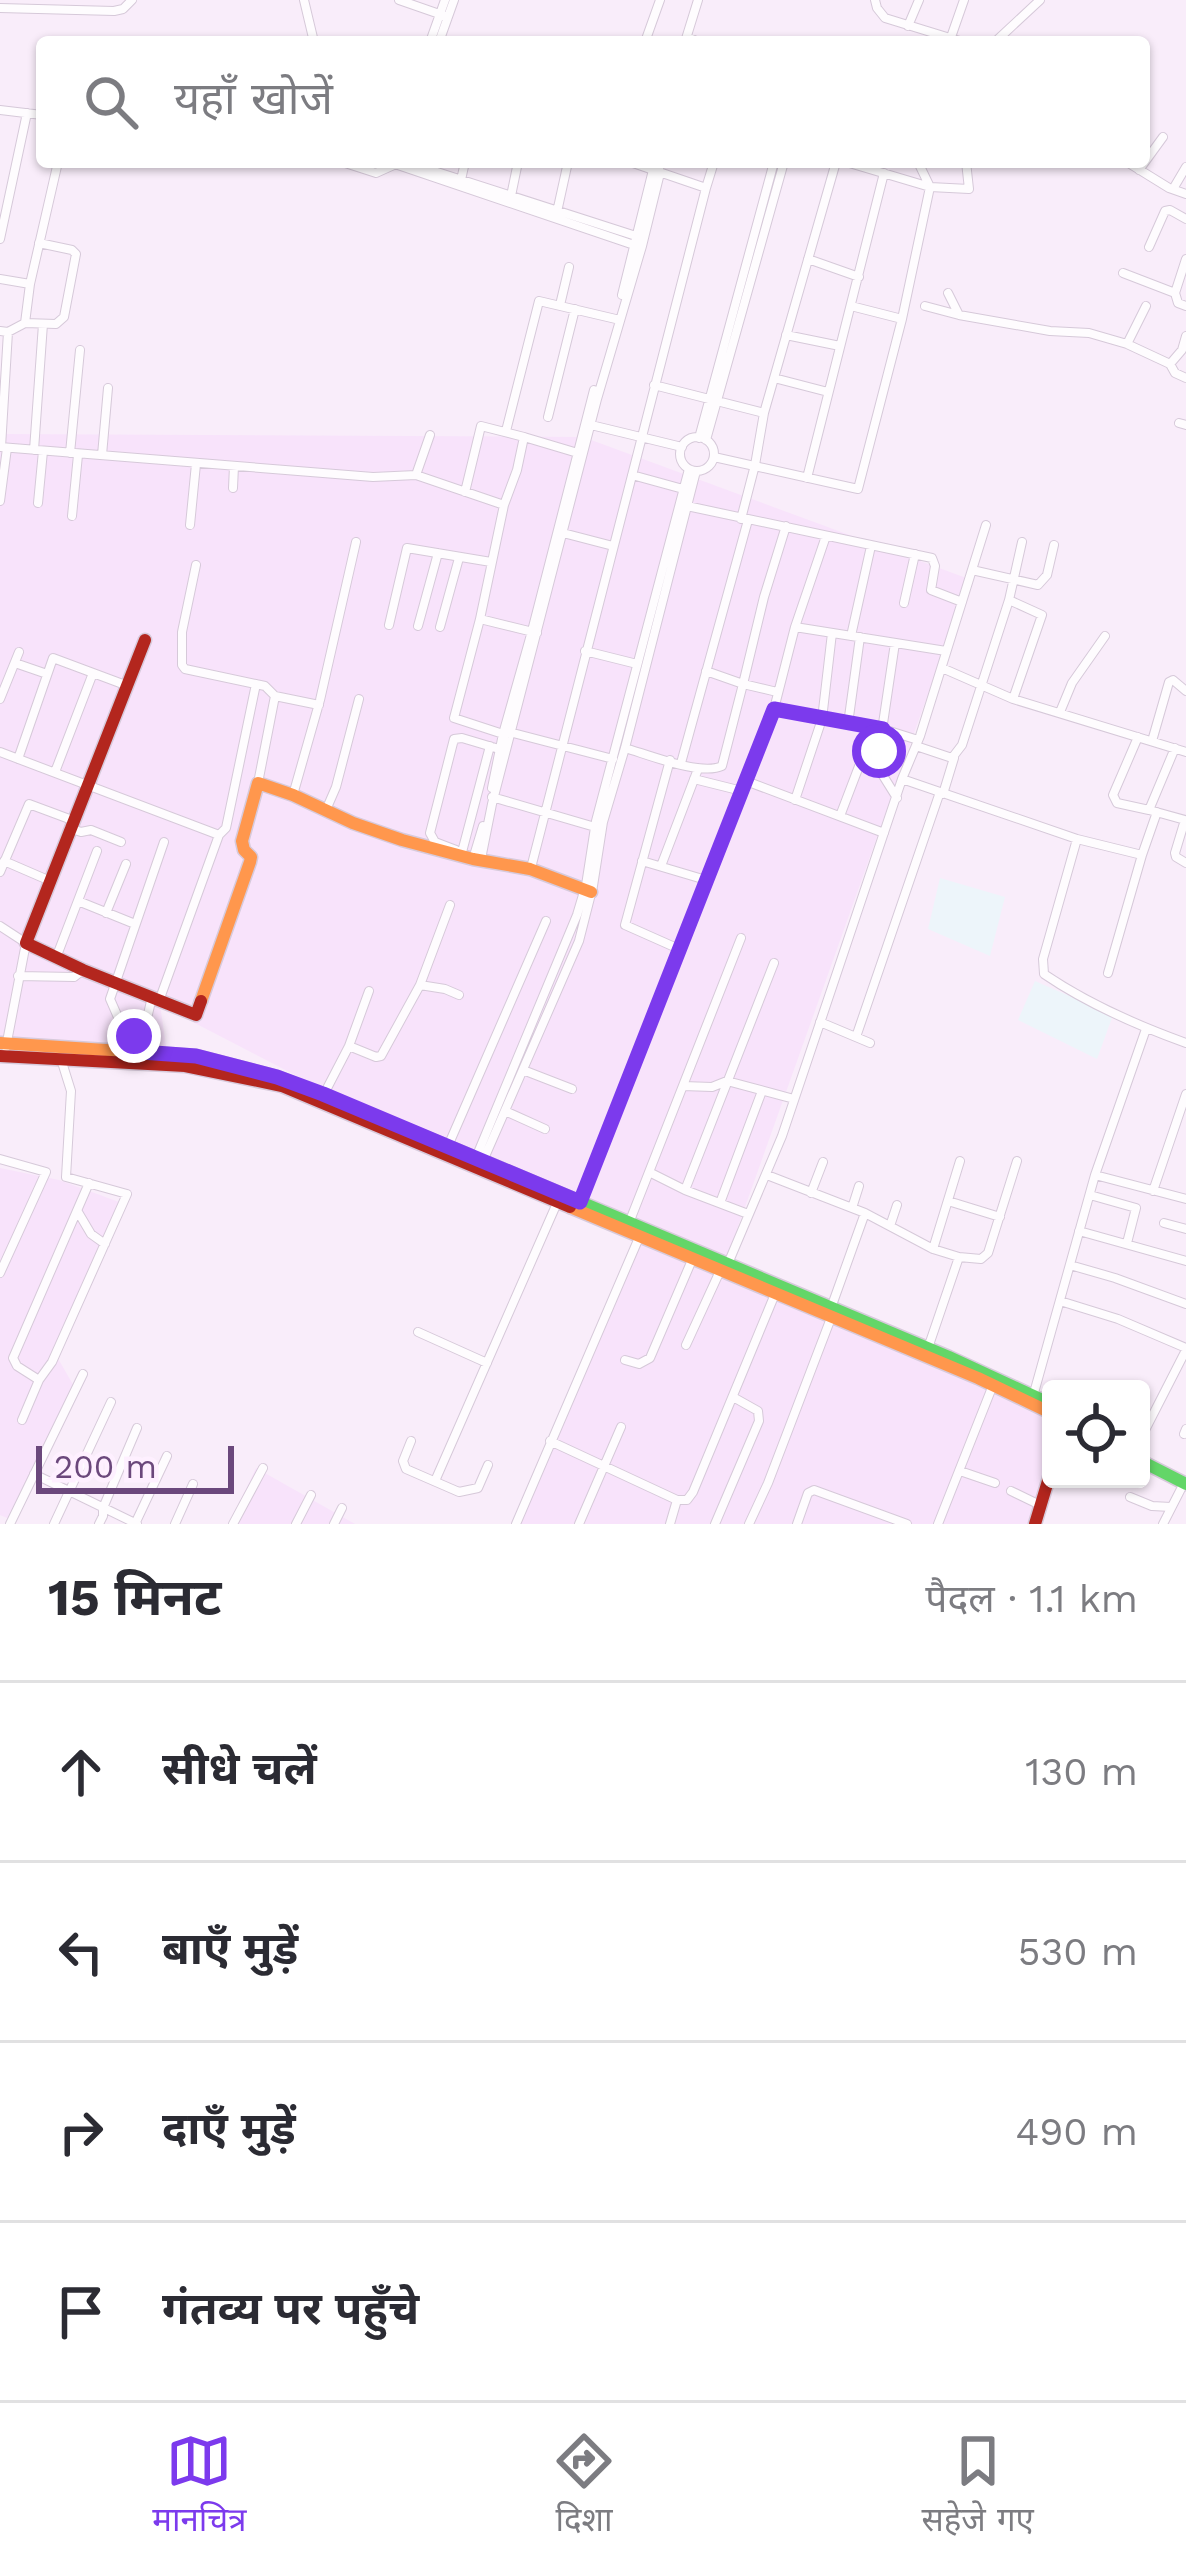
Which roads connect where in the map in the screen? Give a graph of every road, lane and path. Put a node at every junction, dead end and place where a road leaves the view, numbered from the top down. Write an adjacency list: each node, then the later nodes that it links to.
1 (132, 0): 12 (street)
2 (304, 0): 15 (street)
3 (399, 0): 13 (street)
4 (445, 0): 13 (street)
5 (454, 0): 13 (street)
6 (660, 0): 18 (street)
7 (698, 0): 19 (street)
8 (875, 0): 14 (street)
9 (919, 0): 14 (street)
10 (964, 0): 21 (street)
11 (1040, 0): 22 (street)
12 (0, 8)
13 (444, 16): 16 (street); 17 (street)
14 (908, 26): 20 (street)
15 (313, 36)
16 (433, 36)
17 (440, 36)
18 (647, 36)
19 (687, 36)
20 (938, 36)
21 (951, 36)
22 (1001, 36)
23 (0, 110): 24 (street)
24 (28, 112): 25 (street); 53 (street)
25 (36, 114)
26 (1163, 137): 27 (street)
27 (1150, 155)
28 (1186, 167): 48 (street)
29 (57, 168): 55 (street)
30 (413, 168): 45 (street)
31 (464, 168): 45 (street)
32 (517, 168): 50 (street)
33 (567, 168): 51 (street)
34 (657, 168): 47 (street); 54 (street)
35 (712, 168): 47 (street)
36 (771, 168): 90 (street)
37 (782, 168): 90 (street)
38 (834, 168): 57 (street)
39 (867, 168): 44 (street)
40 (921, 168): 46 (street)
41 (967, 168): 46 (street)
42 (1136, 168): 43 (street)
43 (1139, 170): 48 (street)
44 (884, 173): 46 (street); 61 (street)
45 (460, 183): 50 (street)
46 (930, 187): 73 (street)
47 (706, 188): 87 (street)
48 (1173, 189): 49 (street)
49 (1186, 194)
50 (509, 200): 51 (street)
51 (556, 216): 54 (street)
52 (1186, 219): 56 (street)
53 (0, 239)
54 (639, 241): 74 (street)
55 (39, 243): 63 (street); 76 (street)
56 (1148, 247)
57 (808, 259): 61 (street); 78 (street)
58 (1186, 260): 65 (street)
59 (569, 267): 66 (street)
60 (1123, 273): 65 (street)
61 (859, 277): 68 (street)
62 (0, 279): 63 (street)
63 (30, 284): 75 (street)
64 (948, 292): 72 (street)
65 (1174, 293): 70 (street)
66 (560, 305): 71 (street); 94 (street)
67 (1146, 305): 80 (street)
68 (851, 306): 73 (street); 81 (street)
69 (926, 306): 72 (street)
70 (1186, 306)
71 (575, 309): 74 (street); 92 (street)
72 (959, 315): 80 (street)
73 (902, 319): 112 (street)
74 (617, 320): 93 (street)
75 (25, 323): 76 (street); 77 (street)
76 (43, 324): 101 (street)
77 (4, 332): 99 (street)
78 (786, 335): 81 (street); 85 (street)
79 (1186, 336): 82 (street)
80 (1127, 344): 84 (street)
81 (840, 346): 89 (street)
82 (1184, 349): 84 (street)
83 (80, 350): 103 (street)
84 (1170, 364): 86 (street)
85 (774, 378): 89 (street); 91 (street)
86 (1186, 378)
87 (654, 386): 90 (street); 97 (street)
88 (108, 388): 104 (street)
89 (828, 392): 112 (street)
90 (713, 400): 91 (street); 98 (street)
91 (764, 413): 107 (street)
92 (548, 417)
93 (587, 424): 97 (street); 102 (street)
94 (506, 431): 96 (street); 115 (street)
95 (430, 435): 110 (street)
96 (524, 437): 102 (street); 118 (street)
97 (642, 438): 100 (street); 111 (street)
98 (702, 438): 100 (street); 105 (street)
99 (3, 447): 101 (street); 116 (street)
100 (682, 447): 109 (street)
101 (39, 451): 103 (street); 117 (street)
102 (580, 453): 125 (street); 147 (street)
103 (74, 454): 104 (street); 120 (street)
104 (102, 455): 106 (street)
105 (714, 458): 107 (street); 109 (street)
106 (196, 464): 108 (street); 122 (street)
107 (755, 465): 112 (street); 121 (street)
108 (234, 466): 110 (street); 113 (street)
109 (692, 470): 114 (street); 119 (street)
110 (416, 475): 115 (street)
111 (632, 476): 114 (street); 130 (street)
112 (807, 478)
113 (232, 488)
114 (683, 489): 157 (street)
115 (465, 492): 118 (street)
116 (0, 501)
117 (38, 502)
118 (504, 505): 135 (street)
119 (687, 506): 121 (street); 183 (street)
120 (71, 516)
121 (744, 520): 124 (street); 159 (street)
122 (190, 525)
123 (986, 525): 137 (street)
124 (786, 526): 126 (street); 163 (street)
125 (563, 533): 130 (street); 147 (street)
126 (826, 536): 131 (street); 145 (street)
127 (356, 542): 172 (street)
128 (1022, 542): 138 (street)
129 (1054, 545): 138 (street)
130 (614, 546): 153 (street)
131 (872, 546): 133 (street); 150 (street)
132 (438, 553): 134 (street); 143 (street); 144 (street)
133 (915, 554): 140 (street); 141 (street)
134 (459, 558): 135 (street); 146 (street)
135 (491, 562): 142 (street)
136 (196, 565): 162 (street)
137 (972, 570): 138 (street); 140 (street)
138 (1013, 579): 139 (street)
139 (1009, 600): 164 (street); 171 (street)
140 (962, 602): 154 (street)
141 (904, 603)
142 (480, 619): 147 (street); 178 (street)
143 (389, 625)
144 (418, 626)
145 (795, 626): 148 (street); 167 (street)
146 (440, 627)
147 (535, 632): 178 (street)
148 (832, 633): 150 (street); 175 (street)
149 (1105, 635): 174 (street)
150 (855, 636): 152 (street); 176 (street)
151 (145, 640): 165 (main road)
152 (895, 643): 154 (street); 177 (street)
153 (585, 650): 157 (street); 182 (street)
154 (946, 651): 158 (street)
155 (19, 652): 156 (street)
156 (15, 663): 161 (street); 169 (street)
157 (637, 664): 183 (street)
158 (942, 668): 164 (street); 181 (street)
159 (706, 671): 163 (street); 192 (street)
160 (92, 673): 161 (street); 165 (street); 193 (street)
161 (47, 674): 189 (street)
162 (256, 684): 168 (street); 212 (street)
163 (743, 684): 167 (street); 194 (street)
164 (981, 685): 171 (street); 188 (street)
165 (128, 686): 197 (main road)
166 (1186, 688): 180 (street)
167 (777, 692): 173 (street)
168 (275, 696): 172 (street); 196 (street)
169 (0, 699)
170 (359, 699): 205 (street)
171 (1013, 699): 174 (street)
172 (319, 705): 200 (street)
173 (774, 709): 175 (street); 198 (street)
174 (1060, 712): 179 (street)
175 (822, 719): 176 (street); 203 (street)
176 (848, 724): 177 (street)
177 (878, 728): 181 (street); 202 (street); 207 (street)
178 (508, 733): 182 (street); 184 (street); 201 (street)
179 (1138, 736): 180 (street); 204 (street)
180 (1152, 741): 185 (street)
181 (917, 743): 188 (street); 195 (street)
182 (562, 746): 190 (street); 206 (street)
183 (620, 747): 190 (street); 191 (street); 228 (street)
184 (495, 748): 201 (street); 218 (street); 218 (street)
185 (1175, 748): 187 (street); 204 (street)
186 (0, 752): 189 (street)
187 (1186, 752)
188 (954, 756): 199 (street)
189 (18, 759): 193 (street)
190 (613, 759): 210 (street)
191 (670, 760): 192 (street); 220 (street)
192 (681, 763): 194 (street)
193 (55, 772): 197 (street)
194 (696, 774): 198 (street); 224 (street)
195 (902, 779): 199 (street); 202 (street)
196 (258, 783): 200 (main road); 247 (main road)
197 (88, 785): 209 (main road); 212 (street)
198 (744, 786): 203 (street); 227 (street)
199 (942, 793): 213 (street); 250 (street)
200 (293, 794): 205 (main road)
201 (492, 797): 206 (street); 218 (street)
202 (897, 799): 211 (street)
203 (795, 800): 207 (street)
204 (1153, 811): 208 (street); 217 (street)
205 (326, 812): 218 (main road)
206 (543, 812): 210 (street); 223 (street)
207 (839, 816): 211 (street)
208 (1186, 820): 221 (street)
209 (71, 824): 214 (street); 219 (street); 226 (main road)
210 (595, 826): 228 (street)
211 (884, 833): 248 (street)
212 (219, 835): 247 (street)
213 (1077, 839): 217 (street); 249 (street)
214 (121, 842)
215 (164, 842): 233 (street)
216 (97, 851): 229 (street)
217 (1142, 855): 241 (street)
218 (474, 856): 223 (main road); 228 (main road)
219 (4, 861): 225 (street); 226 (street)
220 (642, 861): 224 (street); 237 (street)
221 (1186, 863)
222 (126, 864): 231 (street)
223 (532, 865): 228 (main road)
224 (661, 866): 227 (street)
225 (0, 872)
226 (48, 880): 236 (main road)
227 (706, 880): 237 (street)
228 (589, 888): 257 (street); 272 (street)
229 (78, 901): 231 (street); 238 (street)
230 (451, 905): 244 (street)
231 (106, 913): 233 (street)
232 (546, 921): 267 (street)
233 (135, 924): 243 (street)
234 (0, 926): 236 (street)
235 (741, 938): 259 (street)
236 (26, 943): 238 (main road); 242 (street)
237 (679, 949): 289 (street)
238 (56, 958): 240 (main road)
239 (774, 963): 258 (street)
240 (82, 970): 242 (street); 243 (main road)
241 (1108, 973)
242 (18, 976): 255 (street)
243 (115, 983): 247 (main road); 254 (street)
244 (420, 985): 246 (street); 253 (street)
245 (369, 991): 253 (street)
246 (459, 995)
247 (156, 999): 254 (street)
248 (820, 1022): 250 (street); 264 (street)
249 (1146, 1029): 252 (street); 276 (street)
250 (856, 1037): 251 (street)
251 (870, 1043)
252 (1186, 1043)
253 (349, 1046): 263 (street)
254 (141, 1048): 255 (main road); 263 (main road)
255 (3, 1049): 256 (main road)
256 (61, 1057): 263 (main road); 277 (street)
257 (523, 1070): 260 (street); 265 (street)
258 (727, 1081): 259 (street); 261 (street); 280 (street)
259 (683, 1086): 274 (street)
260 (572, 1089)
261 (762, 1090): 264 (street); 287 (street)
262 (1186, 1094): 281 (street)
263 (322, 1098): 267 (main road); 272 (main road)
264 (794, 1099): 275 (street)
265 (505, 1111): 266 (street); 272 (street)
266 (545, 1130)
267 (448, 1146): 272 (main road)
268 (0, 1160): 273 (street)
269 (960, 1161): 285 (street)
270 (1017, 1161): 294 (street)
271 (823, 1162): 282 (street)
272 (477, 1164): 286 (main road); 289 (main road)
273 (46, 1172): 277 (street); 308 (street)
274 (649, 1172): 280 (street); 298 (street)
275 (767, 1175): 282 (street); 292 (street)
276 (1095, 1175): 281 (street); 283 (street)
277 (66, 1177): 278 (street)
278 (89, 1183): 291 (street); 300 (street)
279 (859, 1186): 290 (street)
280 (685, 1190): 287 (street)
281 (1153, 1191): 284 (street)
282 (811, 1192): 290 (street)
283 (1090, 1195): 299 (street); 301 (street)
284 (1186, 1199)
285 (948, 1201): 294 (street); 302 (street)
286 (556, 1203): 289 (main road); 319 (street)
287 (720, 1203): 292 (street)
288 (897, 1205): 296 (street)
289 (578, 1207): 298 (main road)
290 (852, 1208): 293 (street)
291 (77, 1210): 300 (street); 322 (street)
292 (748, 1214): 307 (street)
293 (865, 1214): 296 (street); 312 (street)
294 (1000, 1217): 303 (street)
295 (1164, 1223): 297 (street)
296 (890, 1226): 302 (street)
297 (1186, 1229)
298 (637, 1230): 304 (main road); 307 (main road); 334 (street)
299 (1079, 1231): 301 (street); 306 (street)
300 (105, 1244): 322 (street)
301 (1127, 1244): 305 (street)
302 (934, 1249): 303 (street)
303 (958, 1257): 316 (street)
304 (692, 1260): 307 (main road); 318 (street)
305 (1186, 1261)
306 (1070, 1265): 310 (street); 311 (street)
307 (724, 1270): 309 (main road); 312 (main road); 315 (street)
308 (0, 1273)
309 (775, 1294): 312 (main road); 324 (street)
310 (1060, 1301): 317 (street); 325 (street)
311 (1186, 1304)
312 (831, 1313): 314 (main road); 370 (street)
313 (418, 1332): 319 (street)
314 (876, 1332): 316 (main road); 323 (main road)
315 (686, 1345)
316 (928, 1348): 325 (main road)
317 (1186, 1349): 320 (street)
318 (625, 1360)
319 (487, 1363): 342 (street)
320 (1183, 1366): 330 (street)
321 (83, 1374): 341 (street)
322 (39, 1380): 329 (street)
323 (993, 1385): 325 (main road); 340 (street)
324 (733, 1397): 351 (street); 369 (street)
325 (1033, 1399): 327 (main road); 328 (main road)
326 (111, 1402): 347 (street)
327 (1042, 1402)
328 (1042, 1406)
329 (22, 1420)
330 (1150, 1423)
331 (621, 1426): 337 (street)
332 (137, 1428): 354 (street)
333 (411, 1441): 342 (street)
334 (550, 1441): 337 (street); 366 (street)
335 (167, 1456): 361 (street)
336 (488, 1465): 342 (street)
337 (605, 1466): 351 (street); 367 (street)
338 (262, 1468): 363 (street)
339 (1150, 1469): 345 (main road)
340 (960, 1472): 343 (street); 373 (street)
341 (34, 1474): 347 (street); 357 (street)
342 (435, 1481)
343 (995, 1483)
344 (193, 1484): 362 (street)
345 (1184, 1487): 353 (street)
346 (1047, 1488): 352 (main road)
347 (69, 1491): 354 (street); 359 (street)
348 (1011, 1491): 352 (street)
349 (311, 1495): 364 (street)
350 (1130, 1497): 353 (street)
351 (677, 1500): 368 (street)
352 (1042, 1506): 374 (main road)
353 (1171, 1507): 358 (street)
354 (103, 1508): 360 (street); 361 (street)
355 (342, 1508): 365 (street)
356 (0, 1518): 357 (street)
357 (10, 1523)
358 (1162, 1523)
359 (53, 1524)
360 (99, 1524)
361 (136, 1524)
362 (175, 1524)
363 (233, 1524)
364 (296, 1524)
365 (334, 1524)
366 (516, 1524)
367 (579, 1524)
368 (670, 1524)
369 (715, 1524)
370 (748, 1524)
371 (796, 1524): 372 (street)
372 (907, 1524)
373 (938, 1524)
374 (1036, 1524)

